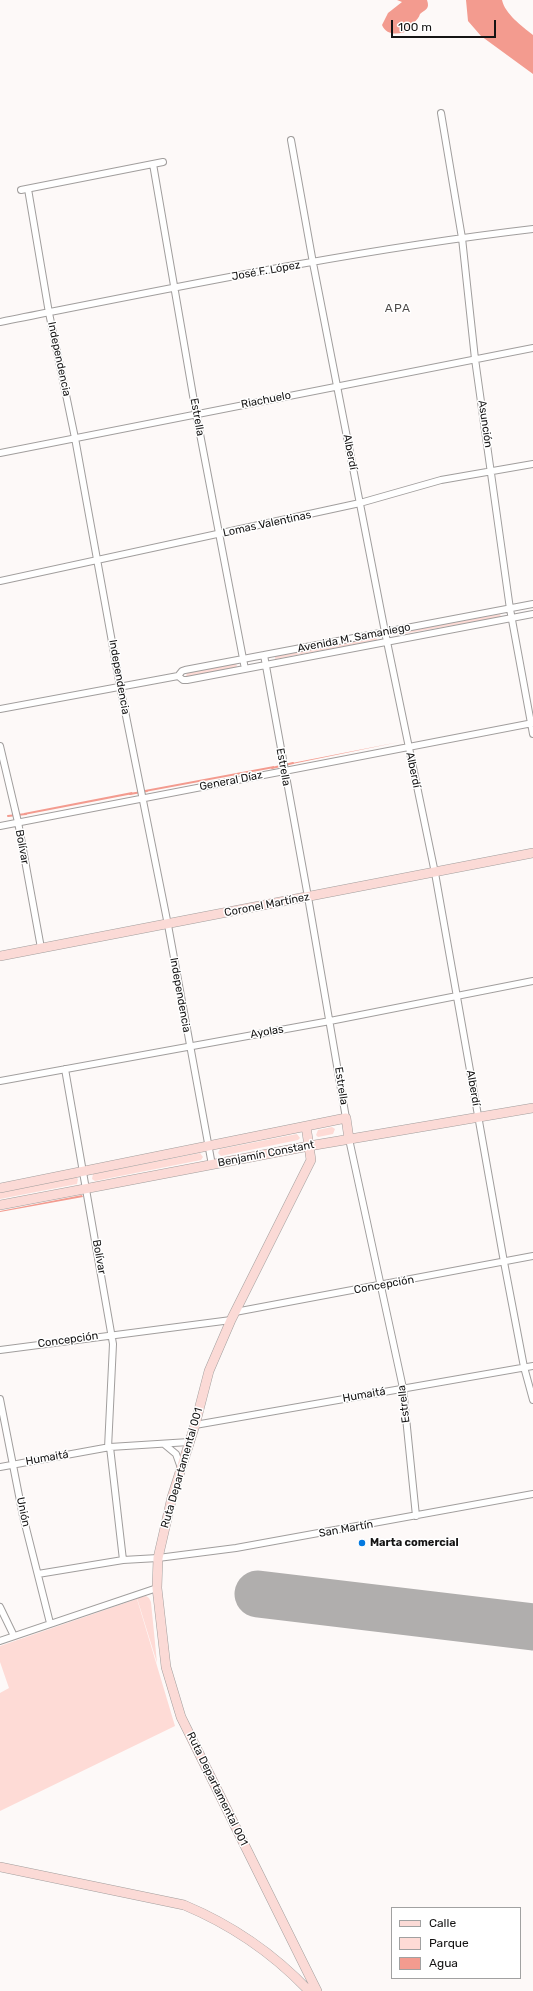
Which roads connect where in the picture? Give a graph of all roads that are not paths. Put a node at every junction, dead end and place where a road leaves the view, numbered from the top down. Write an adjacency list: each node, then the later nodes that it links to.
1 (441, 113): 8 (street, Asunción)
2 (291, 140): 9 (street, Alberdí)
3 (164, 162): 4 (street)
4 (152, 164): 5 (street); 10 (street, Estrella)
5 (28, 189): 6 (street); 11 (street, Independencia)
6 (21, 190)
7 (533, 229): 8 (street, José F. López)
8 (462, 238): 9 (street, José F. López); 14 (street, Asunción)
9 (313, 263): 10 (street, José F. López); 15 (street, Alberdí)
10 (175, 288): 11 (street, José F. López); 16 (street, Estrella)
11 (49, 313): 12 (street, José F. López); 17 (street, Independencia)
12 (0, 322)
13 (533, 348): 14 (street, Riachuelo)
14 (475, 359): 15 (street, Riachuelo); 20 (street, Asunción)
15 (338, 387): 16 (street, Riachuelo); 21 (street, Alberdí)
16 (196, 413): 17 (street, Riachuelo); 22 (street, Estrella)
17 (75, 438): 18 (street, Riachuelo); 23 (street, Independencia)
18 (0, 453)
19 (533, 464): 20 (street, Lomas Valentinas)
20 (491, 472): 21 (street, Lomas Valentinas); 26 (street, Asunción)
21 (360, 503): 22 (street, Lomas Valentinas); 29 (street, Alberdí)
22 (219, 534): 23 (street, Lomas Valentinas); 32 (street, Estrella)
23 (98, 560): 24 (street, Lomas Valentinas); 36 (street, Independencia)
24 (0, 581)
25 (533, 604): 26 (street, Avenida M. Samaniego)
26 (510, 609): 28 (street, Asunción); 29 (street, Avenida M. Samaniego)
27 (533, 614): 28 (street, Avenida M. Samaniego)
28 (512, 618): 30 (street, Avenida M. Samaniego); 38 (street, Asunción)
29 (385, 632): 30 (street, Alberdí); 31 (street, Avenida M. Samaniego)
30 (387, 642): 33 (street, Avenida M. Samaniego); 41 (street, Alberdí)
31 (264, 655): 32 (street, Avenida M. Samaniego); 33 (street, Estrella)
32 (243, 659): 34 (street, Estrella); 35 (street, Avenida M. Samaniego)
33 (265, 665): 34 (street, Avenida M. Samaniego); 42 (street, Estrella)
34 (245, 669): 35 (street, Avenida M. Samaniego)
35 (178, 676): 36 (street, Avenida M. Samaniego)
36 (120, 686): 37 (street, Avenida M. Samaniego); 43 (street, Independencia)
37 (0, 709)
38 (532, 723): 39 (street, Asunción); 41 (street, General Díaz)
39 (533, 734)
40 (0, 746): 44 (street, Bolívar)
41 (408, 746): 42 (street, General Díaz); 47 (street, Alberdí)
42 (283, 767): 43 (street, General Díaz); 48 (street, Estrella)
43 (141, 794): 44 (street, General Díaz); 49 (street, Independencia)
44 (17, 818): 45 (street, General Díaz); 50 (street, Bolívar)
45 (0, 826)
46 (533, 853): 47 (street, Coronel Martínez)
47 (435, 873): 48 (street, Coronel Martínez); 53 (street, Alberdí)
48 (308, 896): 49 (street, Coronel Martínez); 54 (street, Estrella)
49 (168, 925): 50 (street, Coronel Martínez); 55 (street, Independencia)
50 (41, 948): 51 (street, Coronel Martínez)
51 (0, 956)
52 (533, 981): 53 (street, Ayolas)
53 (456, 996): 54 (street, Ayolas); 60 (street, Alberdí)
54 (330, 1021): 55 (street, Ayolas); 59 (street, Estrella)
55 (189, 1046): 56 (street, Ayolas); 63 (street, Independencia)
56 (64, 1069): 57 (street, Ayolas); 66 (street, Bolívar)
57 (0, 1081)
58 (533, 1108): 60 (street, Benjamín Constant)
59 (346, 1118): 61 (street, Benjamín Constant); 62 (street, Estrella)
60 (479, 1118): 62 (street, Benjamín Constant); 71 (street, Alberdí)
61 (306, 1126): 63 (street, Benjamín Constant); 64 (street, Ruta Departamental 001)
62 (349, 1139): 64 (street, Benjamín Constant); 72 (street, Estrella)
63 (209, 1146): 65 (street, Independencia); 66 (street, Benjamín Constant)
64 (309, 1146): 65 (street, Benjamín Constant); 73 (street, Ruta Departamental 001)
65 (212, 1164): 68 (street, Benjamín Constant)
66 (84, 1171): 67 (street, Benjamín Constant); 68 (street, Bolívar)
67 (0, 1188)
68 (87, 1188): 69 (street, Benjamín Constant); 74 (street, Bolívar)
69 (0, 1205)
70 (533, 1256): 71 (street, Concepción)
71 (504, 1262): 72 (street, Concepción); 77 (street, Alberdí)
72 (382, 1285): 73 (street, Concepción); 78 (street, Estrella)
73 (233, 1316): 74 (street, Concepción); 81 (street, Ruta Departamental 001)
74 (112, 1334): 75 (street, Concepción); 84 (street, Bolívar)
75 (0, 1350)
76 (533, 1366): 77 (street, Humaitá)
77 (524, 1367): 78 (street, Humaitá); 80 (street, Alberdí)
78 (403, 1388): 81 (street, Humaitá); 89 (street, Estrella)
79 (0, 1399): 85 (street, Unión)
80 (533, 1400)
81 (195, 1425): 82 (street, Ruta Departamental 001)
82 (189, 1442): 83 (street, Humaitá); 87 (street, Ruta Departamental 001)
83 (164, 1444): 84 (street, Humaitá); 87 (street)
84 (109, 1447): 85 (street, Humaitá); 91 (street, Bolívar)
85 (13, 1464): 86 (street, Humaitá); 92 (street, Unión)
86 (0, 1467)
87 (181, 1468): 90 (street, Ruta Departamental 001)
88 (533, 1494): 89 (street, San Martín)
89 (416, 1516): 90 (street, San Martín)
90 (158, 1558): 91 (street, San Martín); 93 (street, Ruta Departamental 001)
91 (123, 1560): 92 (street, San Martín)
92 (38, 1574): 95 (street, Unión)
93 (157, 1588): 95 (street); 99 (street, Ruta Departamental 001)
94 (0, 1607): 96 (street)
95 (50, 1624): 96 (street)
96 (14, 1636): 97 (street)
97 (0, 1641)
98 (0, 1867): 100 (street)
99 (299, 1956): 100 (street); 102 (street, Ruta Departamental 001)
100 (288, 1970): 101 (street)
101 (309, 1991)
102 (317, 1991)

